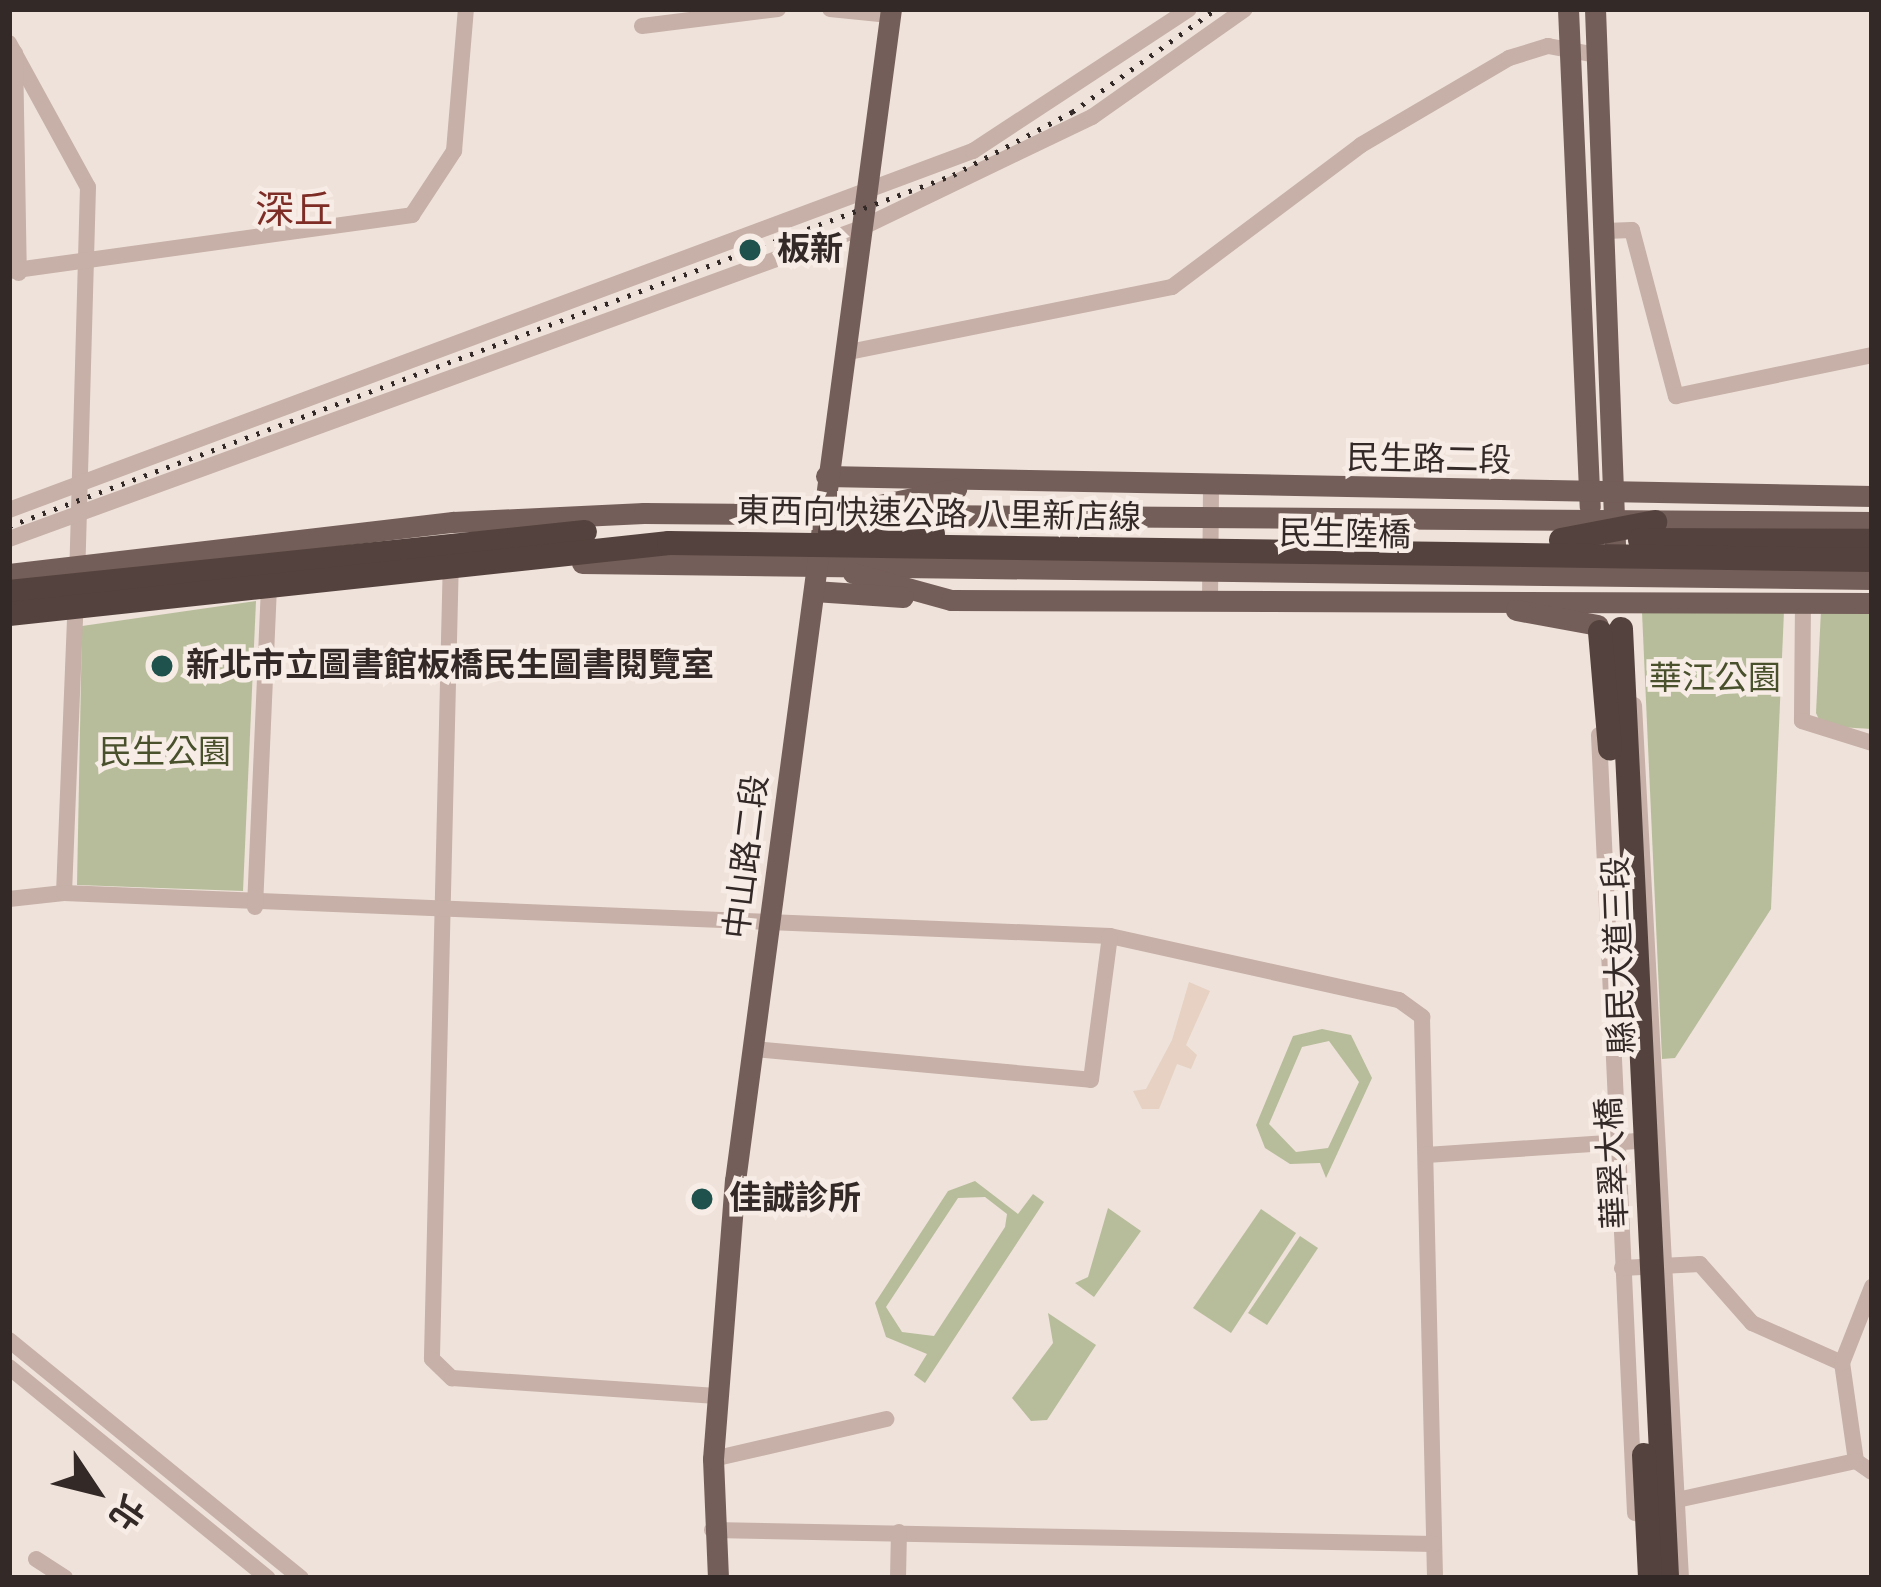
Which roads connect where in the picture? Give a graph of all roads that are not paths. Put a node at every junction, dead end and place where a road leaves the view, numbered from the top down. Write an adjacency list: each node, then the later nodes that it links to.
1 (466, 9): 16 (street)
2 (778, 9): 9 (street)
3 (830, 9): 8 (street)
4 (1189, 9): 13 (street)
5 (1246, 9): 14 (street)
6 (1568, 9): 11 (main road)
7 (1595, 9): 12 (main road)
8 (891, 12): 13 (main road, 中山路二段)
9 (641, 26)
10 (12, 48): 16 (street); 17 (street)
11 (1571, 53): 12 (street); 18 (street); 24 (main road)
12 (1597, 56): 15 (main road)
13 (867, 181): 14 (main road, 中山路二段); 22 (street)
14 (859, 229): 18 (main road, 中山路二段); 28 (street)
15 (1605, 231): 19 (street); 25 (main road)
16 (89, 261): 17 (street); 22 (street)
17 (14, 272)
18 (844, 353): 20 (main road, 中山路二段)
19 (1872, 355)
20 (826, 476): 21 (main road, 民生路二段); 29 (main road, 中山路二段)
21 (986, 483): 23 (main road, 民生路二段); 29 (main road, 民生路二段)
22 (76, 484): 27 (street); 28 (street)
23 (1211, 489): 24 (main road, 民生路二段); 49 (street)
24 (1589, 492): 25 (main road, 民生路二段); 34 (main road)
25 (1612, 492): 26 (main road, 民生路二段); 34 (main road)
26 (1872, 496)
27 (9, 510)
28 (77, 512): 33 (street); 37 (street)
29 (822, 517): 30 (main road); 31 (main road, 民生陸橋); 36 (main road, 中山路二段)
30 (452, 522): 37 (main road); 38 (street)
31 (1655, 522): 32 (main road, 民生陸橋); 35 (highway)
32 (1870, 528): 35 (highway, 東西向快速公路 八里新店線)
33 (9, 539)
34 (1604, 547): 47 (main road, 縣民大道三段); 48 (main road, 縣民大道三段)
35 (1557, 548): 39 (highway, 東西向快速公路 八里新店線); 41 (highway); 43 (highway, 東西向快速公路 八里新店線); 52 (highway, 東西向快速公路 八里新店線)
36 (818, 563): 38 (main road); 41 (main road, 民生陸橋); 42 (main road, 中山路二段); 45 (main road)
37 (78, 564): 40 (main road); 53 (street)
38 (450, 573): 44 (main road); 61 (street)
39 (1869, 573): 41 (main road, 民生陸橋)
40 (9, 574)
41 (1653, 574)
42 (814, 591): 45 (main road); 62 (main road, 中山路二段)
43 (9, 592)
44 (269, 592): 53 (main road); 60 (street)
45 (951, 600): 49 (main road)
46 (1803, 601): 48 (main road); 50 (main road); 56 (street)
47 (1594, 602): 48 (main road); 51 (main road); 55 (main road, 縣民大道三段)
48 (1619, 602): 55 (main road, 縣民大道三段)
49 (1210, 603): 51 (main road)
50 (1872, 603)
51 (1510, 608): 55 (main road)
52 (9, 614)
53 (75, 614): 54 (main road); 58 (street)
54 (9, 625)
55 (1606, 629): 57 (highway); 65 (street, 縣民大道三段); 66 (street, 縣民大道三段)
56 (1872, 743)
57 (1618, 744): 91 (highway, 華翠大橋); 92 (highway, 華翠大橋)
58 (64, 893): 59 (street); 60 (street)
59 (9, 899)
60 (255, 907): 61 (street)
61 (439, 912): 62 (street); 74 (street)
62 (772, 925): 63 (street); 64 (main road, 中山路二段)
63 (1110, 936): 64 (street); 67 (street)
64 (753, 1049): 74 (main road, 中山路二段)
65 (1660, 1139): 66 (street); 68 (street, 縣民大道三段)
66 (1616, 1142): 67 (street); 69 (street, 縣民大道三段)
67 (1426, 1155): 82 (street)
68 (1666, 1264): 69 (street); 72 (street); 79 (street, 縣民大道三段)
69 (1622, 1268): 90 (street, 縣民大道三段)
70 (1872, 1287): 72 (street)
71 (9, 1340): 87 (street)
72 (1842, 1363): 77 (street)
73 (9, 1367): 86 (street)
74 (716, 1396): 76 (main road, 中山路二段)
75 (886, 1419): 76 (street)
76 (713, 1459): 80 (main road, 中山路二段)
77 (1856, 1461): 78 (street); 79 (street)
78 (1872, 1472)
79 (1677, 1500): 93 (street, 縣民大道三段)
80 (712, 1530): 81 (street); 84 (main road, 中山路二段)
81 (899, 1532): 82 (street); 88 (street)
82 (1434, 1544): 89 (street)
83 (36, 1559): 85 (street)
84 (712, 1571)
85 (65, 1578)
86 (268, 1578)
87 (301, 1578)
88 (898, 1578)
89 (1435, 1578)
90 (1639, 1578)
91 (1650, 1578)
92 (1667, 1578)
93 (1682, 1578)

